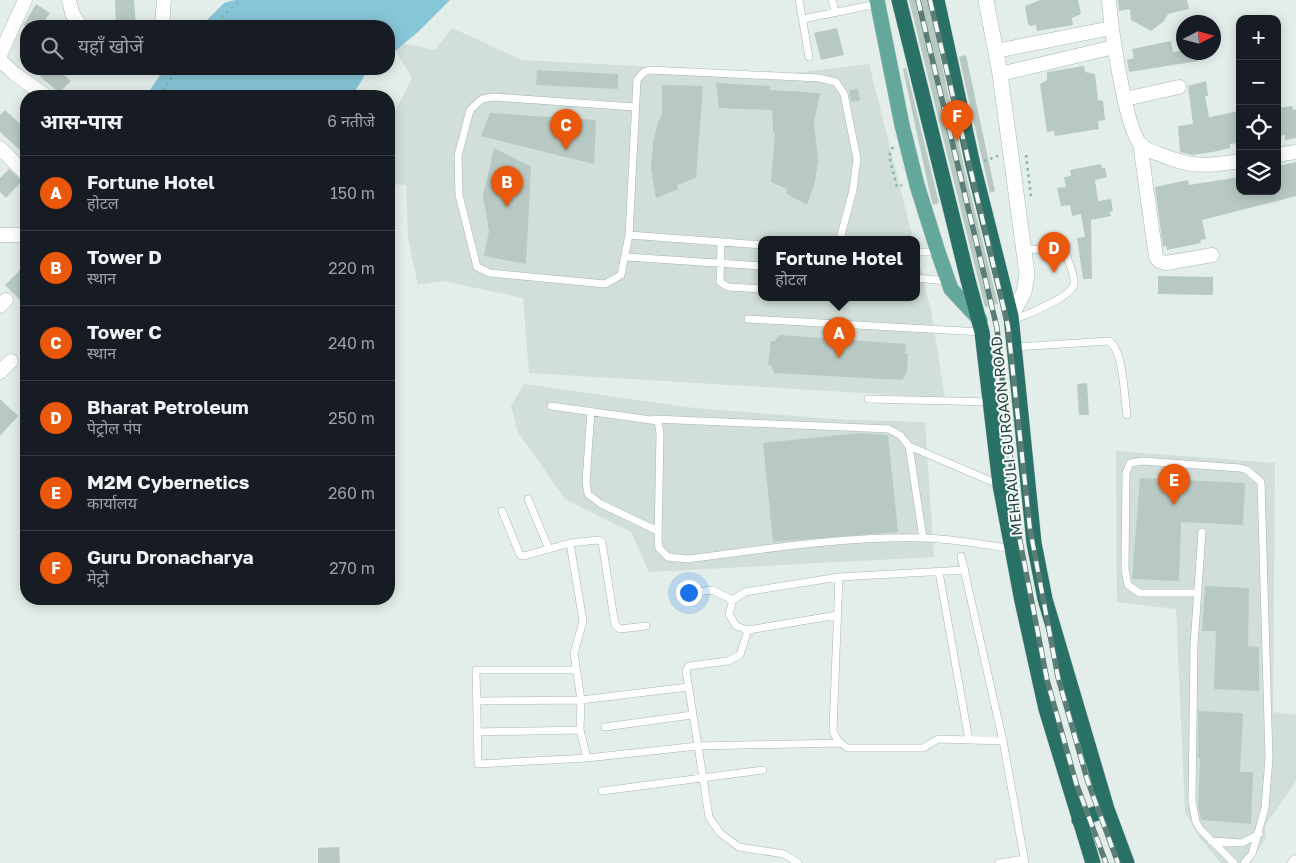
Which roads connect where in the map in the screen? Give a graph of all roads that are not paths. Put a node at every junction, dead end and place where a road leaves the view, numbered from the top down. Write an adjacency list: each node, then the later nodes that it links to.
1 (25, 0): 19 (street)
2 (69, 0): 14 (street)
3 (164, 0): 15 (street)
4 (799, 0): 13 (lane)
5 (832, 0): 12 (lane)
6 (899, 0): 51 (highway, MEHRAULI GURGAON ROAD)
7 (937, 0): 50 (highway, MEHRAULI GURGAON ROAD)
8 (986, 0): 18 (street)
9 (1109, 0): 16 (street)
10 (877, 2): 11 (lane); 41 (main road)
11 (852, 4): 12 (lane)
12 (835, 11): 13 (lane)
13 (803, 19): 20 (lane)
14 (76, 20)
15 (162, 20)
16 (1111, 28): 17 (street); 18 (street)
17 (1114, 47): 22 (street); 25 (street)
18 (996, 51): 22 (street)
19 (0, 54)
20 (809, 57)
21 (0, 60): 24 (street)
22 (1000, 74): 39 (street)
23 (1179, 87): 25 (street)
24 (38, 90)
25 (1125, 99): 27 (street)
26 (635, 107): 35 (lane); 36 (lane); 43 (lane)
27 (1140, 143): 31 (street); 42 (street)
28 (0, 148): 32 (street)
29 (1296, 152): 30 (street)
30 (1281, 154)
31 (1236, 162)
32 (20, 168)
33 (0, 235): 34 (street)
34 (20, 235)
35 (629, 235): 37 (lane); 43 (lane)
36 (841, 236)
37 (721, 243): 38 (lane); 44 (lane)
38 (758, 245)
39 (1023, 249): 50 (street); 50 (lane)
40 (920, 252): 41 (lane)
41 (938, 252): 47 (main road)
42 (1212, 255)
43 (626, 258): 44 (lane)
44 (720, 264): 45 (lane); 48 (lane)
45 (758, 266)
46 (920, 278): 47 (lane)
47 (948, 281): 51 (main road)
48 (758, 289)
49 (748, 318): 51 (lane)
50 (1011, 318): 52 (highway, MEHRAULI GURGAON ROAD)
51 (981, 326): 56 (highway, MEHRAULI GURGAON ROAD)
52 (1016, 347): 59 (lane); 97 (highway, MEHRAULI GURGAON ROAD)
53 (11, 361): 54 (street)
54 (0, 372)
55 (868, 399): 56 (lane)
56 (992, 402): 62 (highway, MEHRAULI GURGAON ROAD)
57 (551, 406): 58 (lane)
58 (591, 411): 60 (lane); 65 (lane)
59 (1127, 415)
60 (654, 419): 61 (lane); 65 (lane)
61 (909, 446): 62 (lane); 67 (lane)
62 (1000, 485): 70 (highway, MEHRAULI GURGAON ROAD)
63 (528, 499): 69 (lane)
64 (502, 511): 69 (lane)
65 (658, 531): 67 (lane)
66 (1202, 532): 76 (lane)
67 (923, 538): 70 (lane)
68 (570, 544): 69 (lane); 79 (lane); 81 (lane)
69 (549, 549)
70 (1012, 549): 98 (highway, MEHRAULI GURGAON ROAD)
71 (961, 556): 72 (lane)
72 (965, 570): 73 (lane); 90 (lane)
73 (939, 572): 74 (lane); 89 (lane)
74 (840, 577): 77 (lane); 78 (lane)
75 (687, 593): 77 (lane)
76 (1197, 593): 99 (lane); 100 (lane)
77 (733, 600): 80 (lane)
78 (838, 615): 80 (lane); 91 (lane)
79 (646, 626)
80 (748, 630): 82 (lane)
81 (577, 670): 83 (lane); 84 (lane)
82 (688, 687): 83 (lane); 85 (lane)
83 (581, 700): 84 (lane); 87 (lane)
84 (477, 701): 88 (lane)
85 (692, 716): 86 (lane); 92 (lane)
86 (605, 727)
87 (580, 730): 88 (lane); 93 (lane)
88 (477, 732): 93 (lane)
89 (969, 740): 90 (lane); 91 (lane)
90 (1003, 741): 101 (lane)
91 (840, 743): 92 (lane)
92 (698, 746): 93 (lane); 95 (lane)
93 (587, 758)
94 (763, 770): 95 (lane)
95 (703, 778): 96 (lane); 102 (lane)
96 (602, 791)
97 (1107, 809): 98 (highway); 105 (highway, MEHRAULI GURGAON ROAD)
98 (1079, 820): 104 (highway, MEHRAULI GURGAON ROAD)
99 (1258, 834): 100 (lane); 107 (lane)
100 (1211, 841): 106 (lane)
101 (1025, 861): 103 (lane)
102 (798, 863)
103 (999, 863)
104 (1093, 863)
105 (1127, 863)
106 (1234, 863)
107 (1244, 863)

